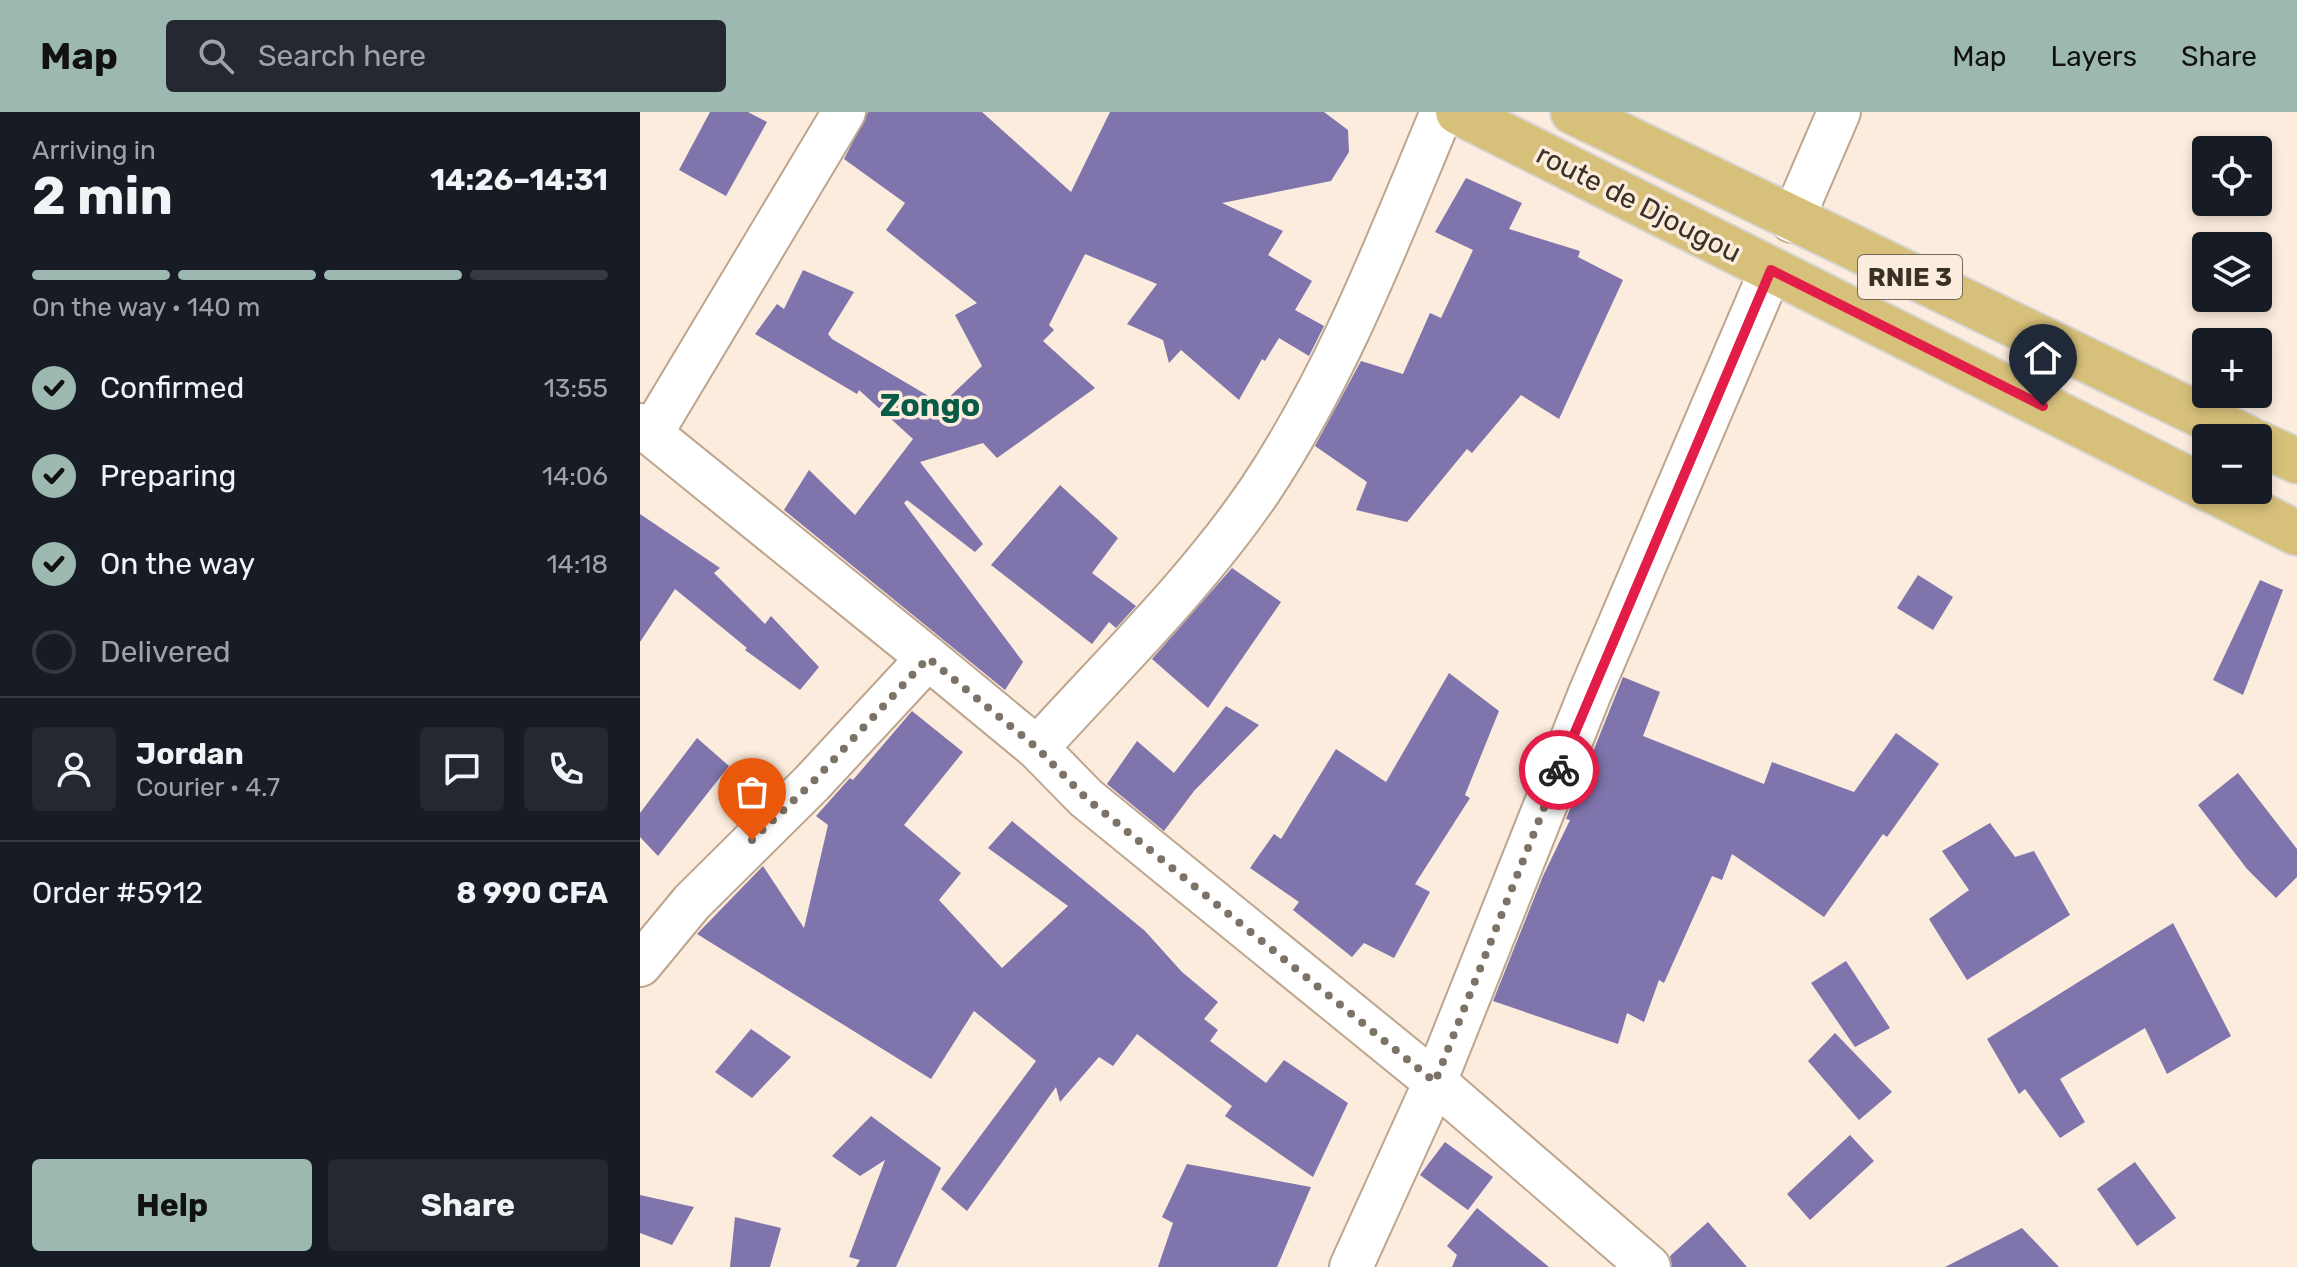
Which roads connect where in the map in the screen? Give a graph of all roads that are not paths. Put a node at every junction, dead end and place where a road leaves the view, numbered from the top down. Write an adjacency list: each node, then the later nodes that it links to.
1 (844, 112): 9 (street)
2 (1442, 112): 16 (street)
3 (1458, 112): 7 (highway, route de Djougou / RNIE 3)
4 (1573, 112): 6 (highway, route de Djougou / RNIE 3)
5 (1839, 112): 6 (street)
6 (1792, 221): 8 (highway, route de Djougou / RNIE 3)
7 (1771, 270): 12 (highway, route de Djougou / RNIE 3); 18 (street)
8 (2219, 424)
9 (646, 430): 15 (street)
10 (2272, 449): 11 (highway)
11 (2297, 461)
12 (2192, 481)
13 (2238, 504): 14 (highway, route de Djougou / RNIE 3)
14 (2297, 533)
15 (928, 658): 16 (street); 17 (street)
16 (1037, 748): 18 (street)
17 (640, 965)
18 (1435, 1082): 19 (street); 20 (street)
19 (1351, 1267)
20 (1649, 1267)

